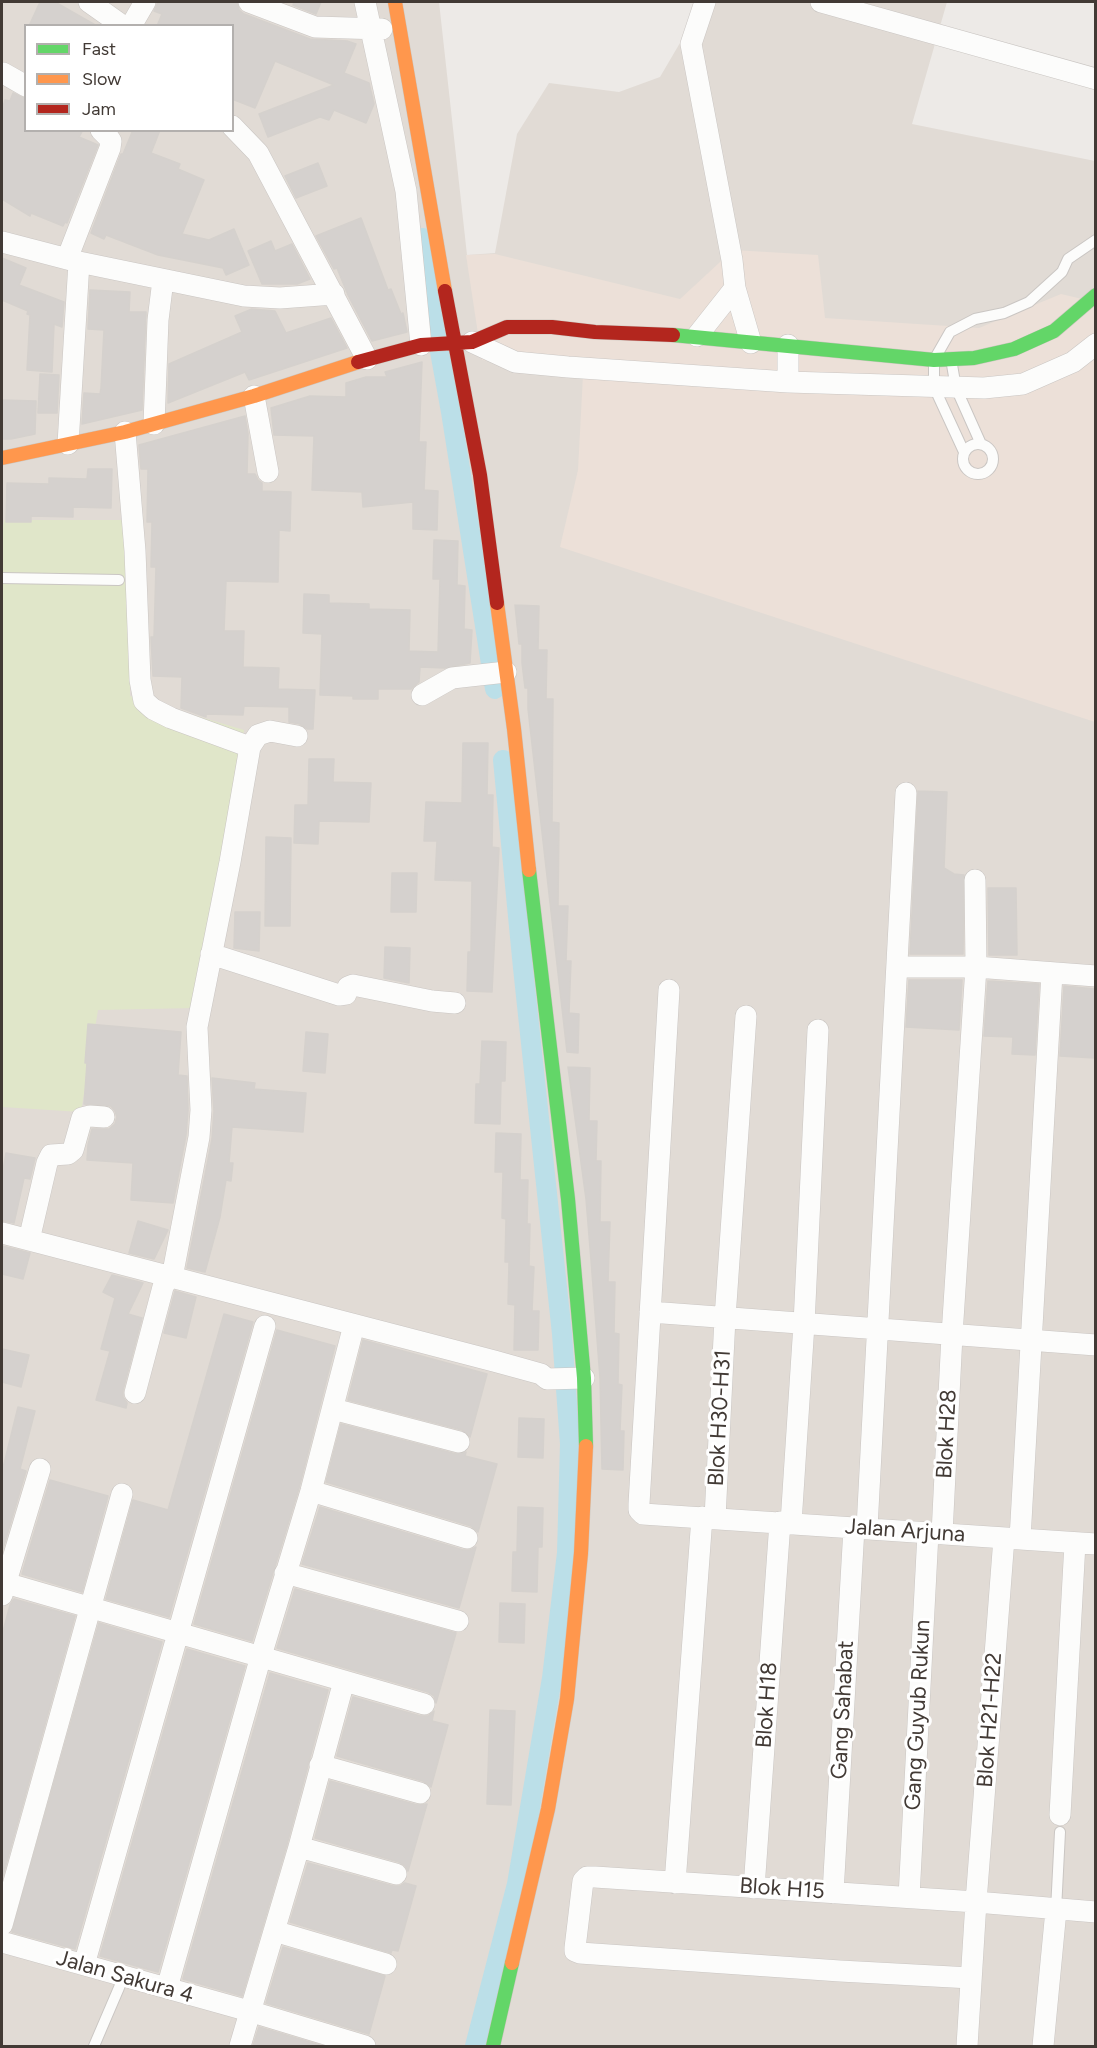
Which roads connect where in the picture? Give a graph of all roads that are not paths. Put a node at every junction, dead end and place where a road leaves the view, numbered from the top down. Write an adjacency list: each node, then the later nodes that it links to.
1 (89, 2): 8 (street)
2 (145, 2): 9 (street)
3 (249, 2): 10 (street)
4 (365, 2): 10 (street)
5 (395, 2): 10 (street)
6 (705, 2): 20 (street)
7 (820, 2): 12 (street)
8 (120, 24)
9 (132, 24)
10 (385, 29): 26 (street); 28 (street)
11 (2, 76): 13 (street)
12 (1095, 79)
13 (24, 85)
14 (234, 128): 21 (street)
15 (103, 132): 18 (street)
16 (1095, 240): 24 (lane)
17 (2, 242): 18 (street)
18 (73, 260): 19 (street); 41 (street)
19 (163, 280): 21 (street); 39 (street)
20 (735, 288): 25 (street); 27 (street)
21 (323, 295): 31 (street)
22 (1095, 295): 32 (street)
23 (595, 332): 25 (street); 26 (street); 34 (street)
24 (950, 332): 32 (lane); 33 (lane)
25 (697, 336): 27 (street)
26 (458, 342): 28 (street); 34 (street); 48 (street)
27 (751, 343): 30 (street)
28 (424, 344): 31 (street)
29 (1095, 344): 37 (street)
30 (788, 345): 33 (street); 35 (street)
31 (367, 359): 38 (street)
32 (951, 359): 33 (street); 37 (lane)
33 (934, 360): 36 (lane)
34 (589, 367): 35 (street)
35 (788, 382): 36 (street)
36 (934, 387): 37 (street); 43 (lane)
37 (956, 388): 42 (lane)
38 (254, 396): 39 (street); 45 (street)
39 (154, 424): 40 (street)
40 (125, 432): 41 (street); 51 (street)
41 (68, 444): 44 (street)
42 (981, 444): 43 (lane); 43 (lane)
43 (964, 452)
44 (2, 458)
45 (268, 472)
46 (2, 578): 47 (lane)
47 (118, 580)
48 (503, 672): 49 (street); 76 (street)
49 (422, 695)
50 (297, 736): 51 (street)
51 (250, 747): 54 (street)
52 (906, 793): 55 (street, Gang Sahabat)
53 (975, 880): 56 (street, Blok H28)
54 (211, 954): 60 (street); 66 (street)
55 (897, 967): 56 (street); 72 (street, Gang Sahabat)
56 (976, 967): 57 (street); 73 (street, Blok H28)
57 (1052, 973): 58 (street); 74 (street, Blok H21-H22)
58 (1095, 976)
59 (669, 990): 67 (street)
60 (455, 1003)
61 (746, 1016): 68 (street, Blok H30-H31)
62 (818, 1030): 69 (street, Blok H18)
63 (104, 1117): 65 (street)
64 (2, 1233): 65 (street)
65 (29, 1240): 66 (street)
66 (169, 1278): 70 (street); 77 (street)
67 (650, 1312): 68 (street); 83 (street, Jalan Arjuna)
68 (725, 1318): 69 (street); 83 (street, Blok H30-H31)
69 (804, 1324): 72 (street); 84 (street, Blok H18)
70 (354, 1325): 76 (street); 78 (street)
71 (265, 1326): 94 (street)
72 (879, 1330): 73 (street); 85 (street, Gang Sahabat)
73 (952, 1335): 74 (street); 86 (street, Blok H28)
74 (1031, 1340): 75 (street); 88 (street, Blok H21-H22)
75 (1095, 1345)
76 (570, 1378): 122 (street)
77 (135, 1393)
78 (333, 1409): 79 (street); 81 (street)
79 (459, 1442)
80 (40, 1469): 91 (street)
81 (311, 1491): 87 (street); 90 (street)
82 (122, 1494): 92 (street)
83 (709, 1518): 84 (street, Jalan Arjuna); 103 (street, Blok H30-H31)
84 (786, 1523): 85 (street, Jalan Arjuna); 104 (street, Blok H18)
85 (861, 1528): 86 (street, Jalan Arjuna); 105 (street, Gang Sahabat)
86 (935, 1533): 88 (street, Jalan Arjuna); 106 (street, Gang Guyub Rukun)
87 (467, 1538)
88 (1012, 1538): 89 (street, Jalan Arjuna); 107 (street, Blok H21-H22)
89 (1090, 1539): 100 (street)
90 (285, 1574): 93 (street); 95 (street)
91 (3, 1587): 92 (street)
92 (90, 1608): 94 (street); 110 (street)
93 (458, 1621)
94 (177, 1633): 95 (street); 114 (street)
95 (261, 1656): 96 (street); 117 (street)
96 (344, 1681): 97 (street); 98 (street)
97 (424, 1704)
98 (320, 1766): 99 (street); 101 (street)
99 (420, 1793)
100 (1060, 1823): 108 (lane)
101 (299, 1847): 102 (street); 111 (street)
102 (396, 1874)
103 (675, 1882): 104 (street, Blok H15); 116 (street, Blok H15)
104 (754, 1888): 105 (street, Blok H15)
105 (832, 1893): 106 (street, Blok H15)
106 (909, 1898): 107 (street, Blok H15)
107 (976, 1902): 108 (street, Blok H15); 116 (street, Blok H21-H22)
108 (1056, 1910): 109 (street, Blok H15); 124 (street)
109 (1095, 1912)
110 (2, 1925)
111 (274, 1931): 113 (street); 118 (street)
112 (2, 1942): 114 (street, Jalan Sakura 4)
113 (386, 1964)
114 (84, 1965): 115 (street, Jalan Sakura 4)
115 (124, 1976): 117 (street, Jalan Sakura 4); 119 (lane)
116 (970, 1978): 123 (street, Blok H21-H22)
117 (167, 1988): 118 (street, Jalan Sakura 4)
118 (249, 2011): 120 (street); 121 (street, Jalan Sakura 4)
119 (94, 2046)
120 (240, 2046)
121 (364, 2046)
122 (493, 2046)
123 (967, 2046)
124 (1043, 2046)

